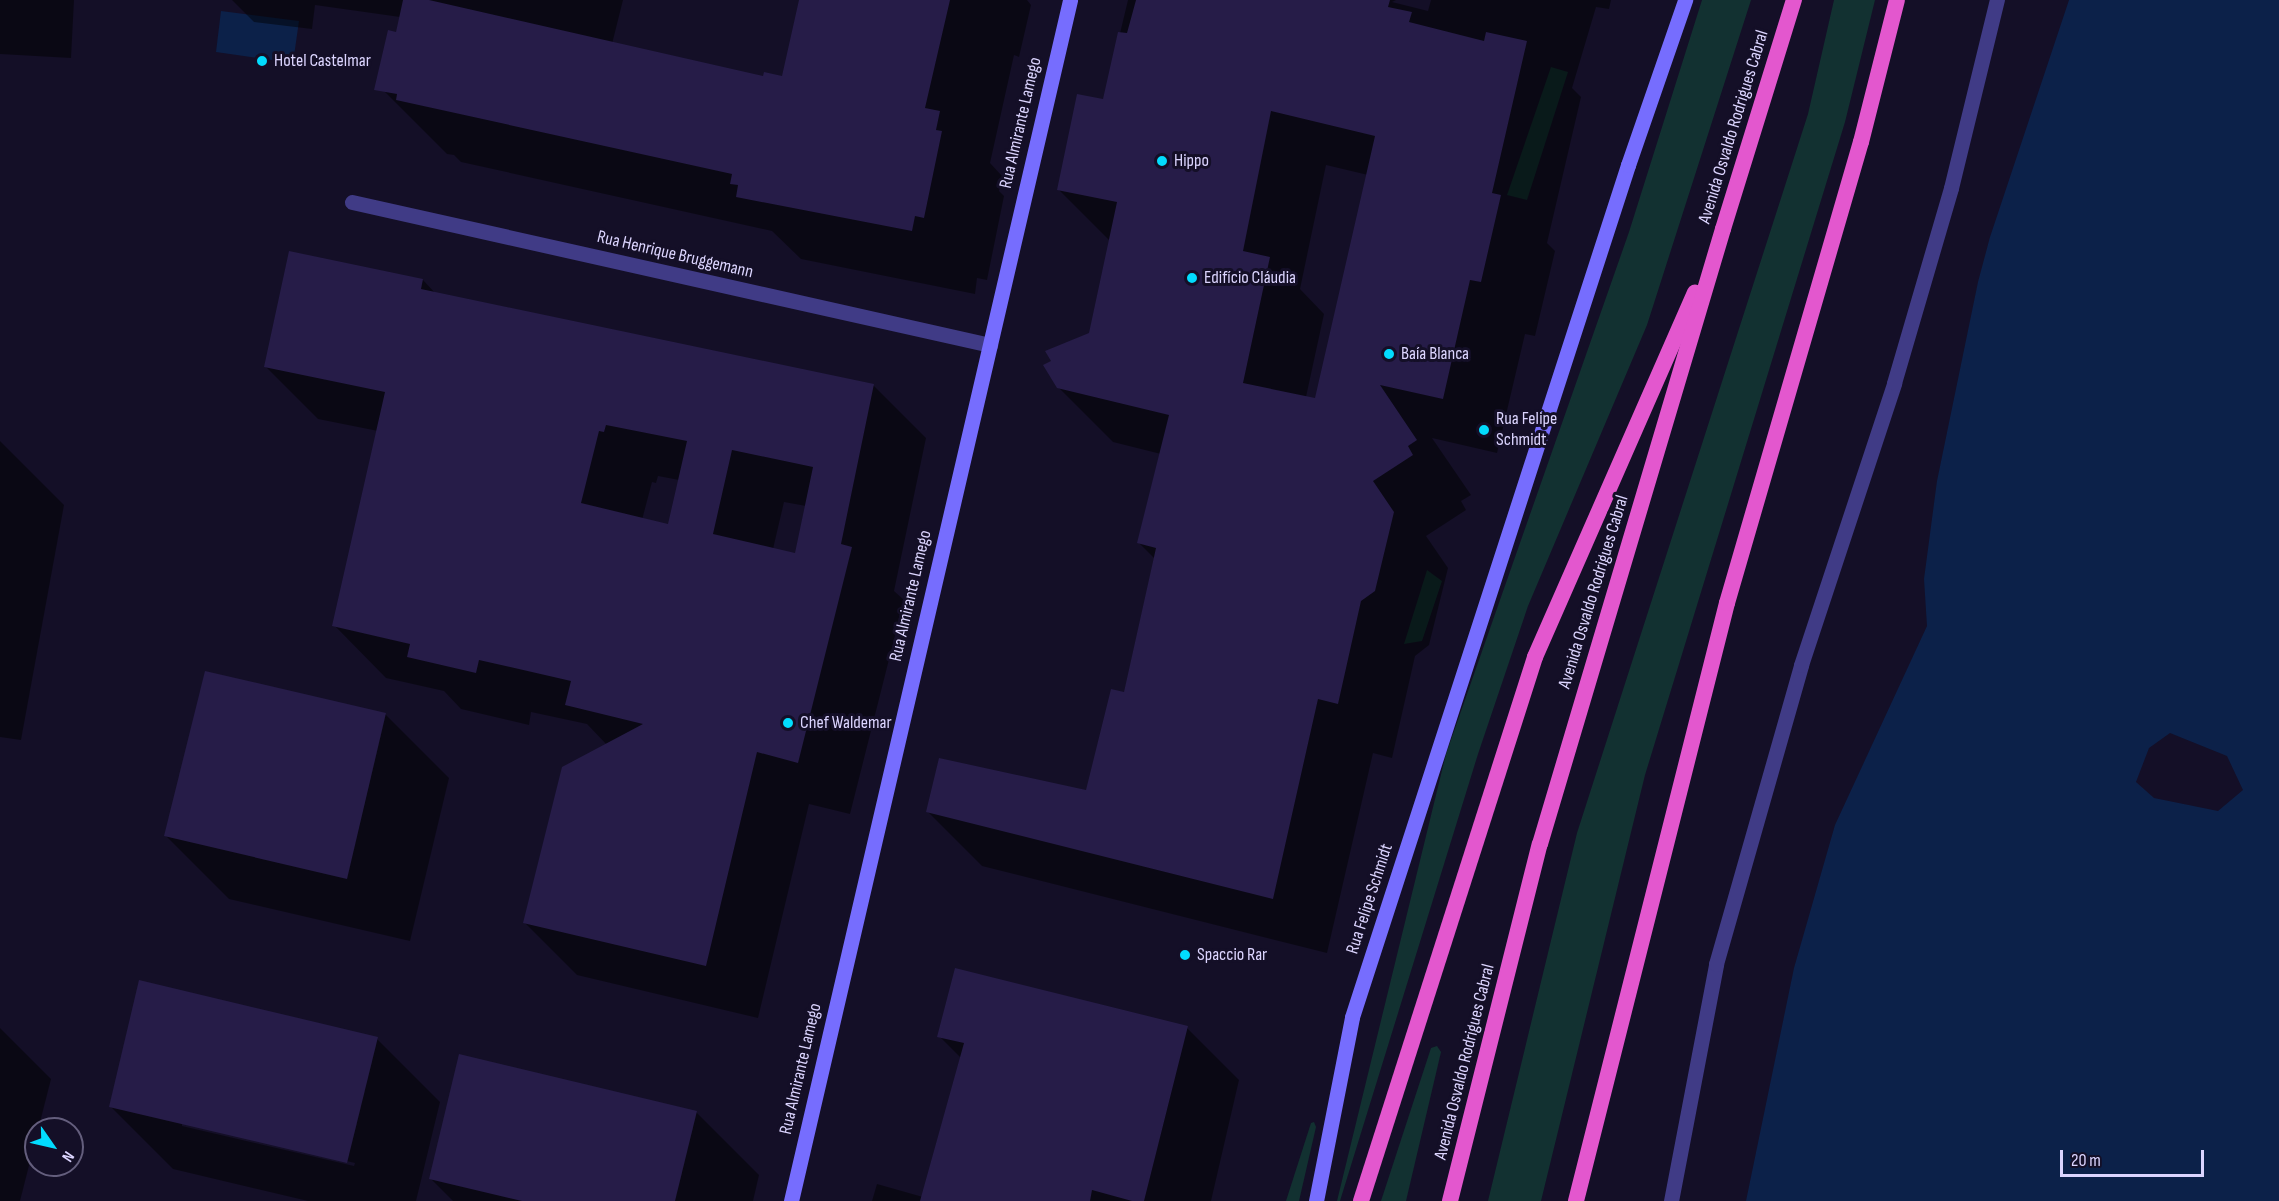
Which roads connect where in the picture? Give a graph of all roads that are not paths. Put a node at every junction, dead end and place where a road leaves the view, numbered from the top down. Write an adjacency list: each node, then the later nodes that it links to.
1 (1070, 0): 8 (main road, Rua Almirante Lamego)
2 (1685, 0): 10 (main road, Rua Felipe Schmidt)
3 (1794, 0): 7 (highway, Avenida Osvaldo Rodrigues Cabral)
4 (1897, 0): 13 (highway)
5 (1997, 0): 14 (street)
6 (352, 202): 8 (street, Rua Henrique Bruggemann)
7 (1723, 229): 11 (highway); 12 (highway, Avenida Osvaldo Rodrigues Cabral)
8 (990, 345): 9 (main road, Rua Almirante Lamego)
9 (791, 1201)
10 (1316, 1201)
11 (1360, 1201)
12 (1450, 1201)
13 (1576, 1201)
14 (1671, 1201)

